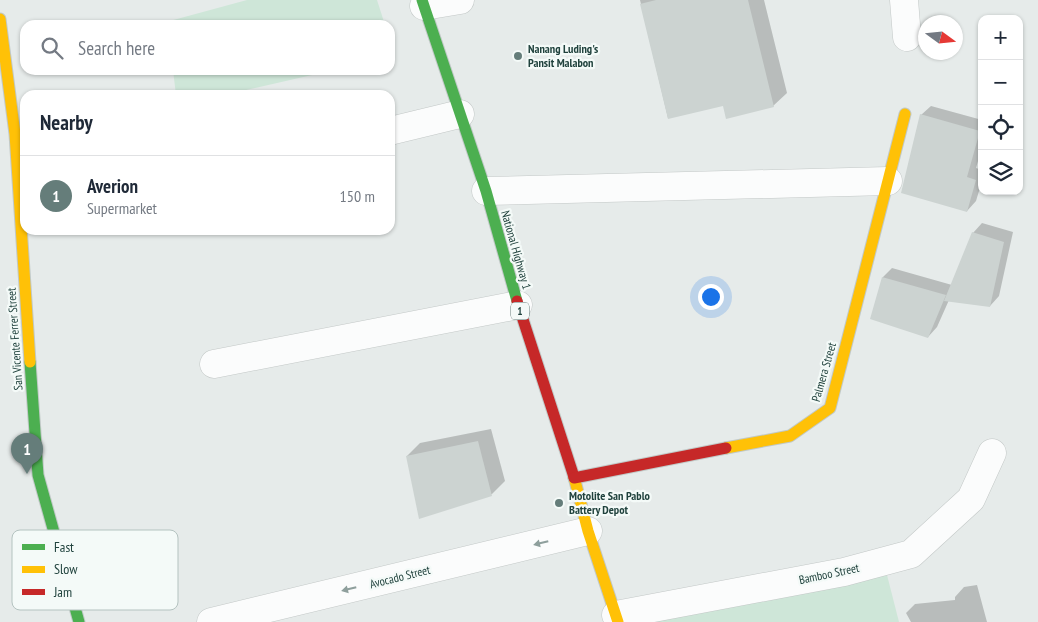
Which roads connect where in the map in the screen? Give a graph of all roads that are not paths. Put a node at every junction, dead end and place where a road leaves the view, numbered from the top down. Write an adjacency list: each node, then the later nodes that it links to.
1 (460, 0): 3 (street)
2 (904, 0): 5 (street)
3 (423, 3): 6 (main road, National Highway 1 / 1)
4 (0, 19): 11 (main road, San Vicente Ferrer Street)
5 (907, 37)
6 (460, 114): 8 (street); 10 (main road, National Highway 1 / 1)
7 (905, 114): 9 (main road, Palmera Street)
8 (395, 130)
9 (888, 181): 10 (street); 16 (main road, Palmera Street)
10 (486, 191): 13 (main road, National Highway 1 / 1)
11 (20, 196)
12 (23, 235): 17 (main road, San Vicente Ferrer Street)
13 (518, 305): 14 (street); 16 (main road, National Highway 1 / 1)
14 (214, 364)
15 (992, 453): 19 (street, Bamboo Street)
16 (574, 478): 18 (main road, National Highway 1 / 1)
17 (53, 530)
18 (588, 531): 19 (main road, National Highway 1 / 1); 20 (street, Avocado Street, one-way to 20)
19 (617, 619)
20 (211, 622)

